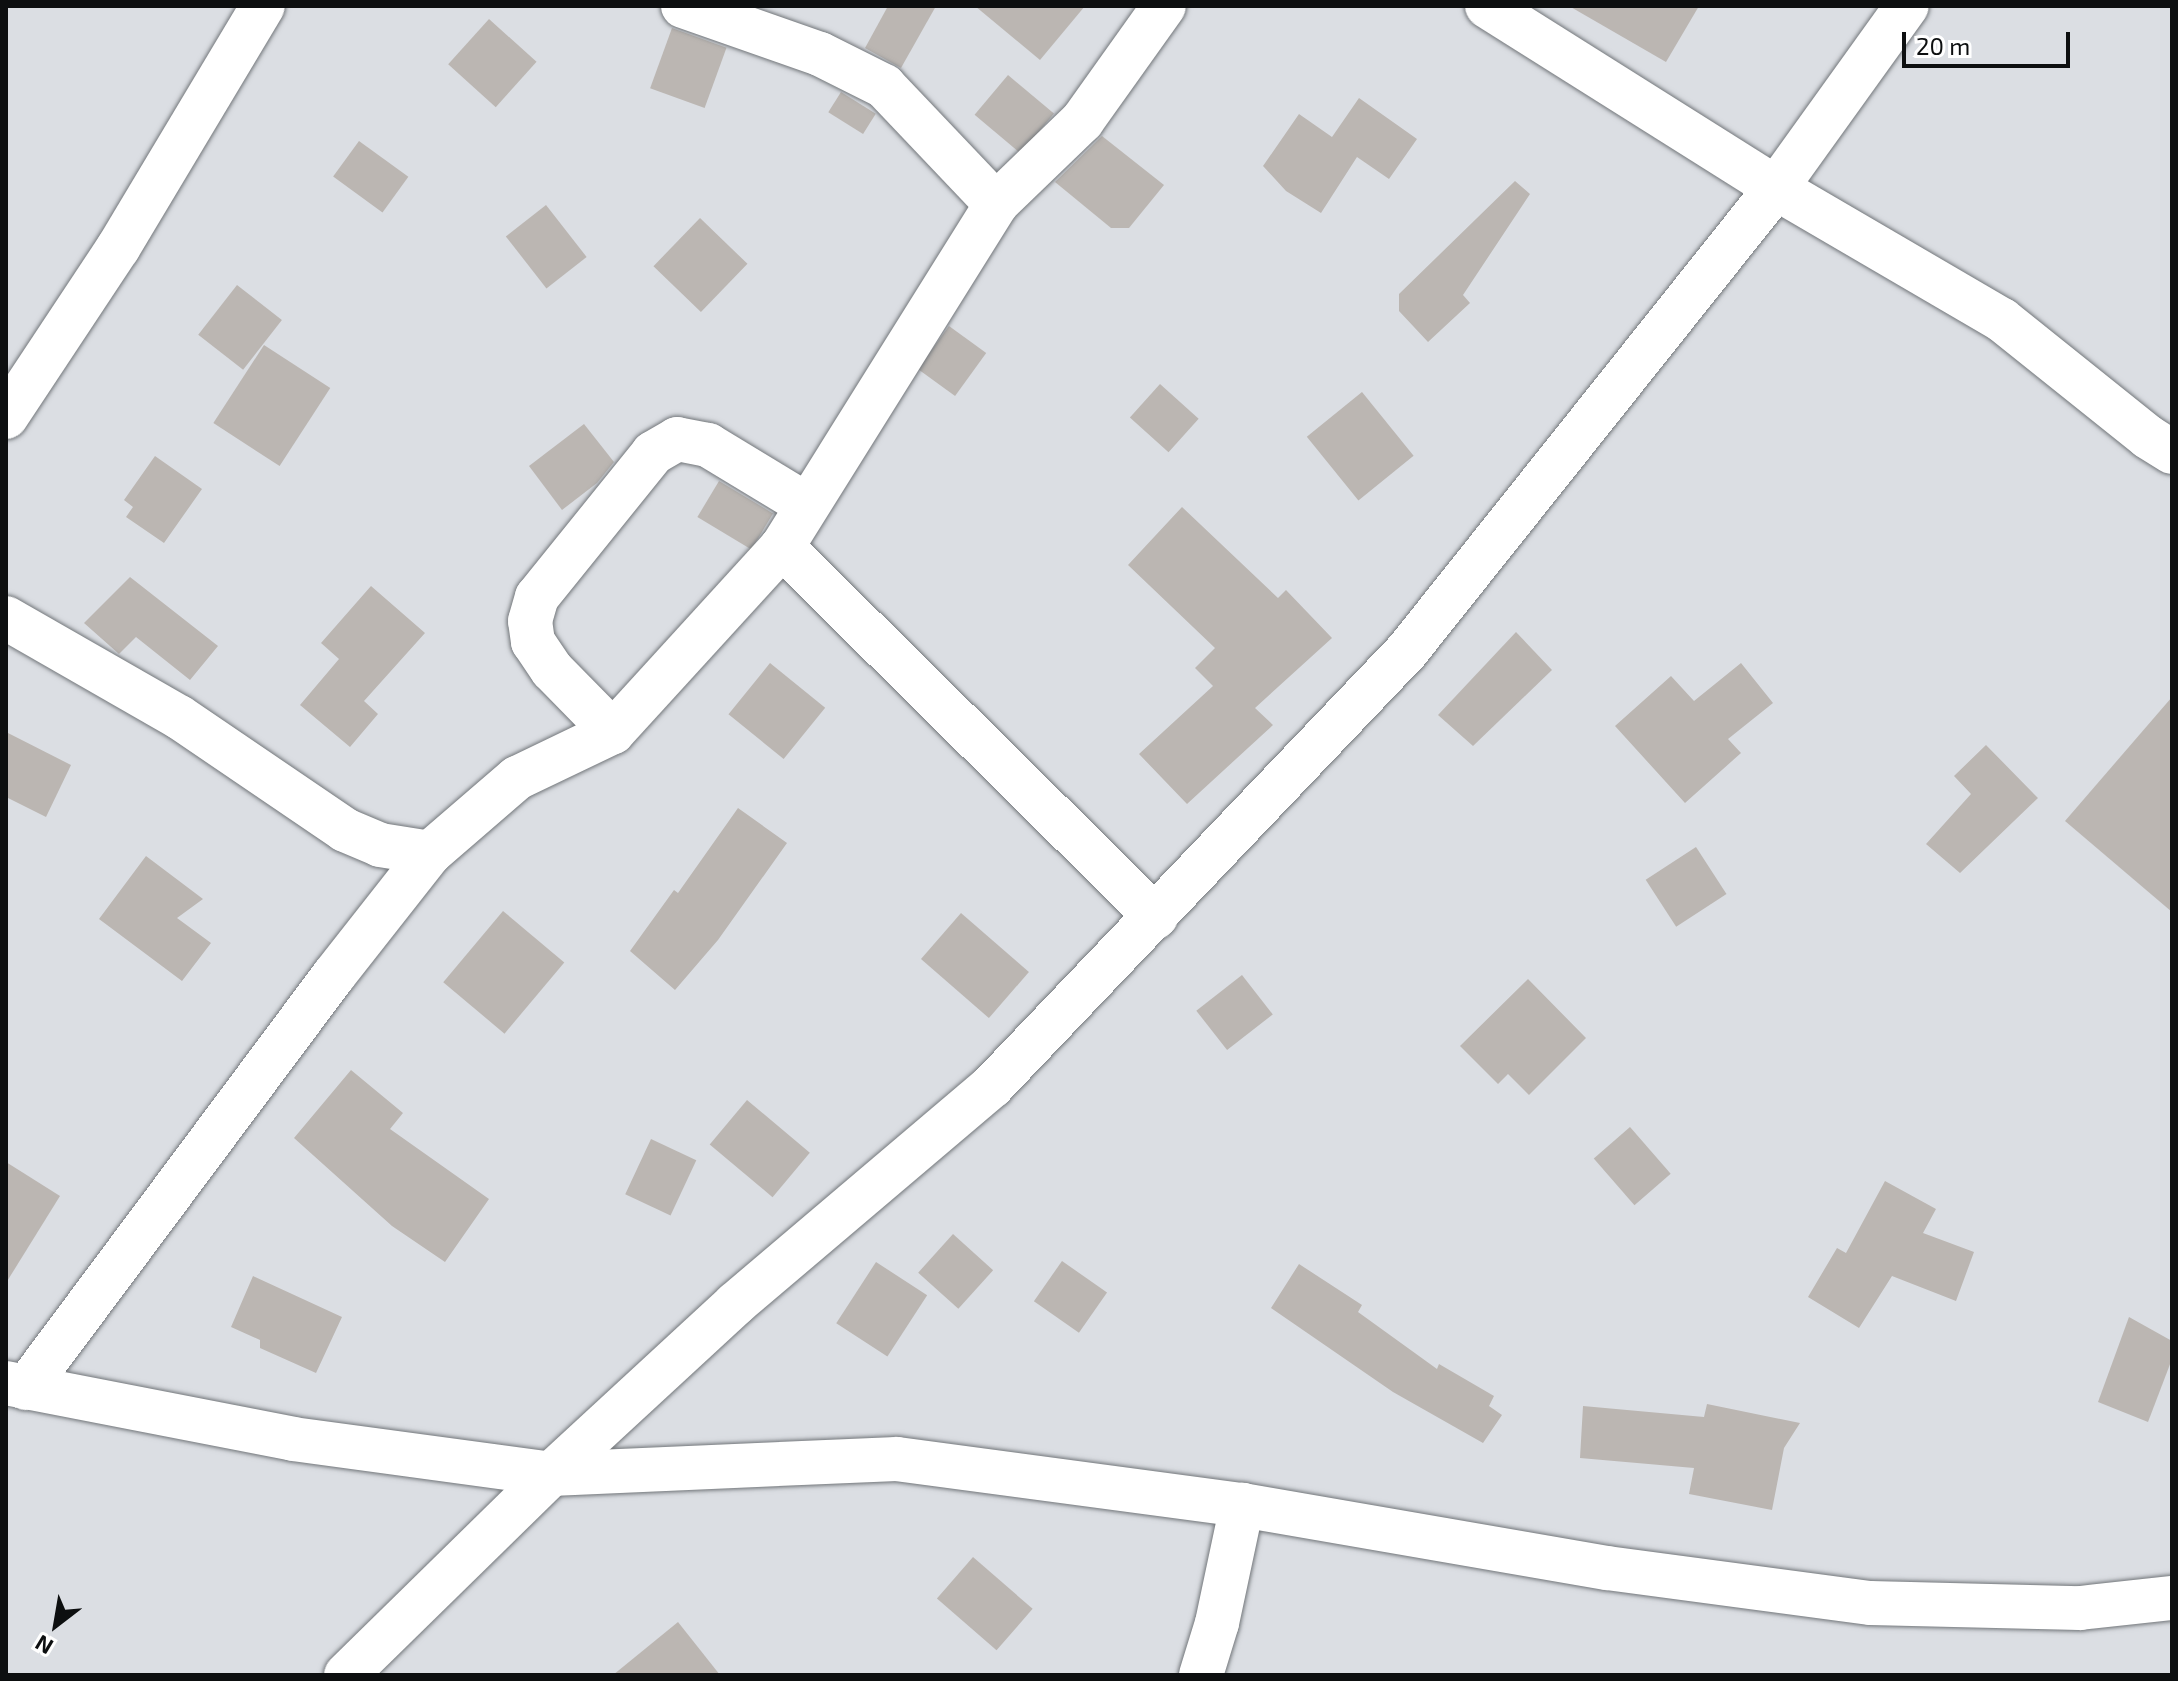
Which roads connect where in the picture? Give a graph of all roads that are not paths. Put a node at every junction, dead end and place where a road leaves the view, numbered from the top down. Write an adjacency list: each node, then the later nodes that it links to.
1 (263, 6): 8 (street)
2 (683, 6): 7 (street)
3 (1164, 6): 7 (street)
4 (1487, 6): 6 (street)
5 (1907, 6): 6 (street)
6 (1776, 188): 9 (street); 15 (street)
7 (996, 204): 10 (street)
8 (6, 417)
9 (2172, 452)
10 (807, 505): 11 (street); 13 (street)
11 (782, 547): 13 (street); 15 (street)
12 (6, 618): 14 (street)
13 (613, 732): 14 (street)
14 (430, 853): 16 (street)
15 (1156, 917): 17 (street)
16 (16, 1385): 17 (street)
17 (551, 1474): 18 (street); 20 (street)
18 (1242, 1505): 19 (street); 21 (street)
19 (2172, 1598)
20 (346, 1675)
21 (1201, 1675)

